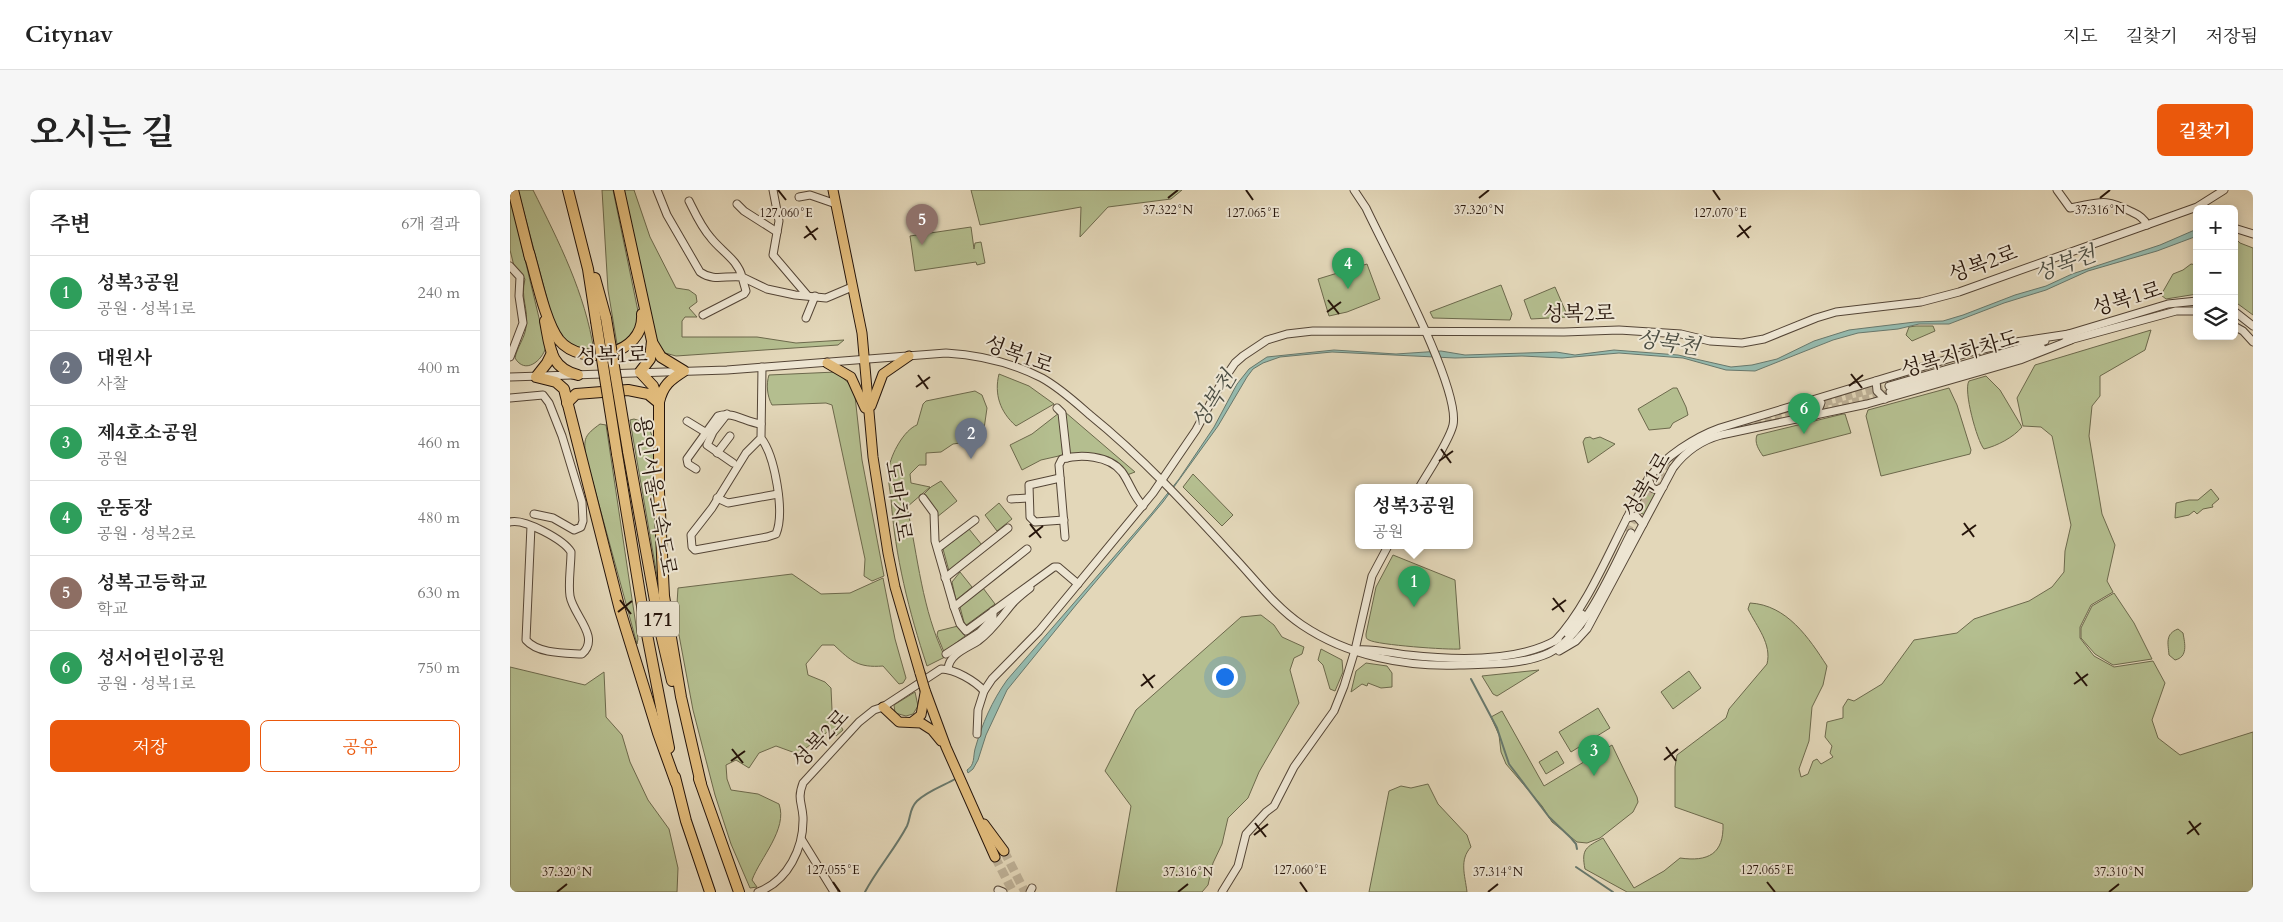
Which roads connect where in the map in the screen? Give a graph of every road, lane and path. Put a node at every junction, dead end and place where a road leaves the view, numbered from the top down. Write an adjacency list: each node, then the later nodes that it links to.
1 (513, 190): 19 (highway)
2 (568, 190): 110 (highway, 용인서울고속도로 / 171, bridge)
3 (573, 190): 111 (highway, 용인서울고속도로 / 171, bridge)
4 (619, 190): 22 (highway)
5 (657, 190): 21 (street)
6 (773, 190): 17 (street)
7 (833, 190): 14 (main road, 도마치로)
8 (1354, 190): 32 (street)
9 (2057, 190): 15 (street)
10 (2224, 190): 15 (street, 성복2로)
11 (799, 197): 14 (street)
12 (689, 200): 21 (street)
13 (737, 204): 17 (street)
14 (836, 204): 23 (main road, 도마치로)
15 (2147, 224): 32 (street, 성복2로)
16 (2238, 229): 18 (street)
17 (776, 232): 24 (street)
18 (2253, 234)
19 (529, 253): 22 (highway); 37 (highway)
20 (512, 270): 39 (street)
21 (742, 277): 24 (street); 28 (street)
22 (638, 279): 34 (highway)
23 (852, 287): 24 (street); 40 (main road, 도마치로)
24 (811, 296): 29 (street)
25 (2193, 301): 33 (street, 성복1로)
26 (2193, 311): 33 (street, 성복1로)
27 (2238, 314): 30 (street)
28 (703, 315)
29 (806, 318)
30 (2253, 326)
31 (2238, 329): 35 (street)
32 (1425, 332): 71 (street, 성복2로); 72 (street)
33 (2070, 337): 36 (street, 성복1로); 48 (street, 성복1로); 52 (street, 성복1로)
34 (652, 341): 43 (highway); 44 (highway)
35 (2253, 342)
36 (2039, 346): 49 (street, 성복지하차도)
37 (552, 353): 45 (highway); 47 (highway)
38 (909, 356): 40 (street, 성복1로); 59 (main road); 71 (street, 성복1로)
39 (510, 357)
40 (865, 358): 41 (street, 성복1로); 59 (main road, 도마치로)
41 (827, 363): 42 (street, 성복1로); 59 (main road)
42 (762, 367): 43 (street, 성복1로); 61 (street)
43 (684, 371): 44 (street, 성복1로); 55 (highway)
44 (640, 372): 45 (street, 성복1로); 55 (highway)
45 (578, 375): 47 (street, 성복1로); 50 (highway)
46 (510, 377): 47 (street, 성복1로)
47 (536, 377): 50 (highway)
48 (1876, 381): 52 (street); 53 (street, 성복1로)
49 (1889, 389)
50 (564, 390): 54 (highway)
51 (510, 398): 80 (street)
52 (1885, 399): 58 (street, 성복1로)
53 (1814, 400): 58 (street); 70 (street, 성복1로)
54 (567, 403): 55 (highway); 110 (highway)
55 (659, 403): 111 (highway)
56 (1057, 408): 66 (street)
57 (727, 414): 61 (street); 62 (street); 65 (street)
58 (1816, 415): 73 (street, 성복1로)
59 (868, 416): 104 (main road, 도마치로, bridge)
60 (687, 421): 62 (street)
61 (761, 424): 64 (street)
62 (705, 432): 68 (street)
63 (730, 436): 65 (street)
64 (761, 438): 74 (street); 75 (street)
65 (717, 453): 67 (street)
66 (1066, 458): 69 (street); 79 (street)
67 (732, 462)
68 (696, 469)
69 (1060, 478): 77 (street); 83 (street)
70 (1648, 479): 73 (street); 81 (street, 성복1로)
71 (1164, 482): 79 (street, 성복2로); 100 (street, 성복1로)
72 (1421, 484)
73 (1663, 487): 85 (street, 성복1로)
74 (778, 494): 75 (street); 75 (street)
75 (718, 498)
76 (923, 498): 90 (street)
77 (1028, 498): 78 (street); 83 (street)
78 (1010, 500)
79 (1143, 506): 95 (street, 성복2로)
80 (534, 514)
81 (1627, 518): 85 (street); 99 (street, 성복1로)
82 (975, 520): 90 (street)
83 (1064, 520): 89 (street)
84 (510, 522): 86 (street)
85 (1643, 524): 102 (street, 성복1로)
86 (531, 526): 86 (street)
87 (1008, 528): 94 (street)
88 (1629, 532): 97 (street)
89 (1066, 537)
90 (938, 548): 94 (street)
91 (1027, 549): 96 (street)
92 (1386, 549): 100 (street)
93 (1044, 572): 95 (street); 98 (street); 103 (street, 성복2로)
94 (945, 578): 96 (street)
95 (1078, 584): 105 (street, 성복2로)
96 (954, 607): 98 (street)
97 (1581, 621): 99 (street, 성복1로); 102 (street, 성복1로)
98 (969, 634): 101 (street)
99 (1555, 641): 100 (street, 성복1로)
100 (1355, 650): 102 (street, 성복1로); 120 (street)
101 (946, 654)
102 (1540, 656)
103 (948, 669): 105 (street); 106 (street, 성복2로)
104 (925, 690): 107 (main road); 109 (main road, 도마치로)
105 (984, 691): 108 (street, 성복2로)
106 (883, 707): 107 (main road); 113 (street, 성복2로)
107 (912, 722): 109 (main road)
108 (977, 734)
109 (946, 747): 112 (main road, 도마치로)
110 (676, 784): 116 (highway, 용인서울고속도로 / 171)
111 (701, 784): 117 (highway, 용인서울고속도로 / 171)
112 (972, 807): 114 (main road); 115 (main road)
113 (802, 840): 118 (street, 성복2로); 119 (street)
114 (1004, 852)
115 (995, 858)
116 (710, 892)
117 (739, 892)
118 (758, 892)
119 (834, 892)
120 (1222, 892)

